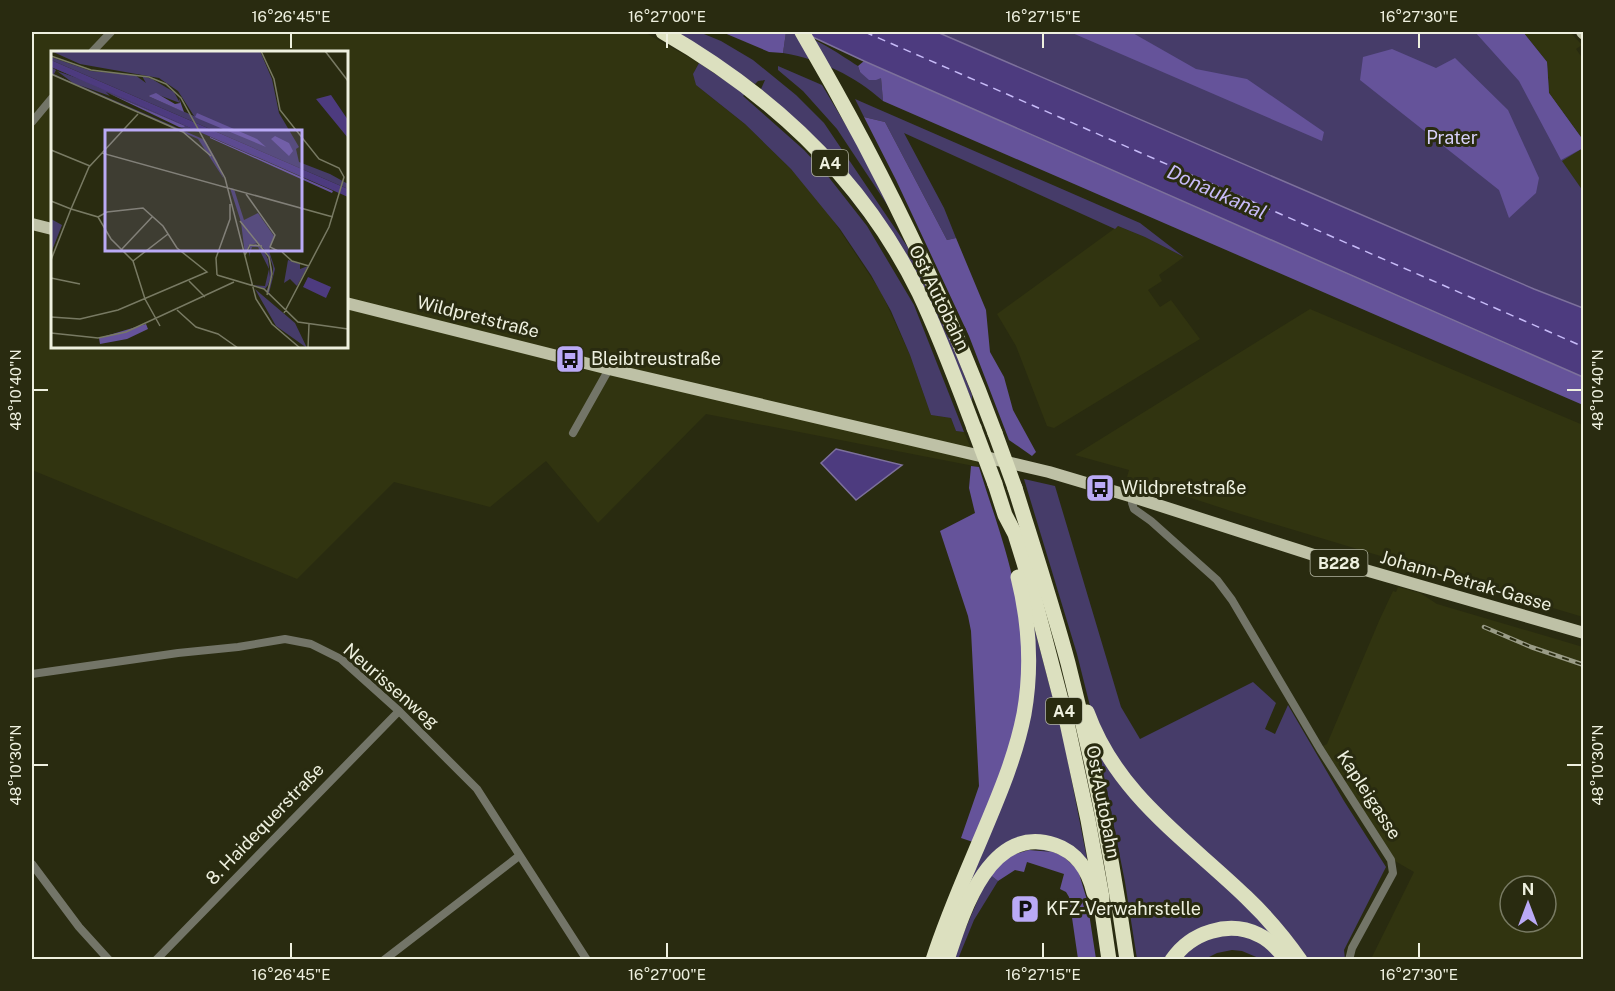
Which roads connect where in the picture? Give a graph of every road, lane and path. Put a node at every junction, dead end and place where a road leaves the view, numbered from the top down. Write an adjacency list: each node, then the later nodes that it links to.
1 (111, 32): 4 (street)
2 (663, 32): 13 (highway, Ost Autobahn / A4, bridge)
3 (802, 32): 15 (highway, Ost Autobahn / A4, bridge)
4 (93, 51)
5 (51, 99): 6 (street)
6 (32, 122)
7 (32, 224): 8 (main road)
8 (51, 229)
9 (348, 304): 10 (main road, Wildpretstraße)
10 (609, 369): 11 (street); 12 (main road, Wildpretstraße)
11 (573, 434)
12 (1134, 497): 14 (main road, Johann-Petrak-Gasse / B228); 32 (street, Kapleigasse)
13 (1005, 515): 20 (highway, Ost Autobahn / A4); 25 (highway)
14 (1584, 633)
15 (1068, 662): 28 (highway, Ost Autobahn / A4); 31 (highway)
16 (32, 674): 17 (street, Neurissenweg)
17 (399, 711): 18 (street, Neurissenweg); 22 (street, 8. Haidequerstraße)
18 (519, 856): 23 (street); 24 (street, Neurissenweg)
19 (32, 864): 21 (street)
20 (1102, 912): 26 (highway); 27 (highway, Ost Autobahn / A4)
21 (109, 960)
22 (156, 960)
23 (384, 960)
24 (587, 960)
25 (933, 960)
26 (947, 960)
27 (1109, 960)
28 (1127, 960)
29 (1172, 960): 30 (highway)
30 (1287, 960)
31 (1300, 960)
32 (1349, 960)

